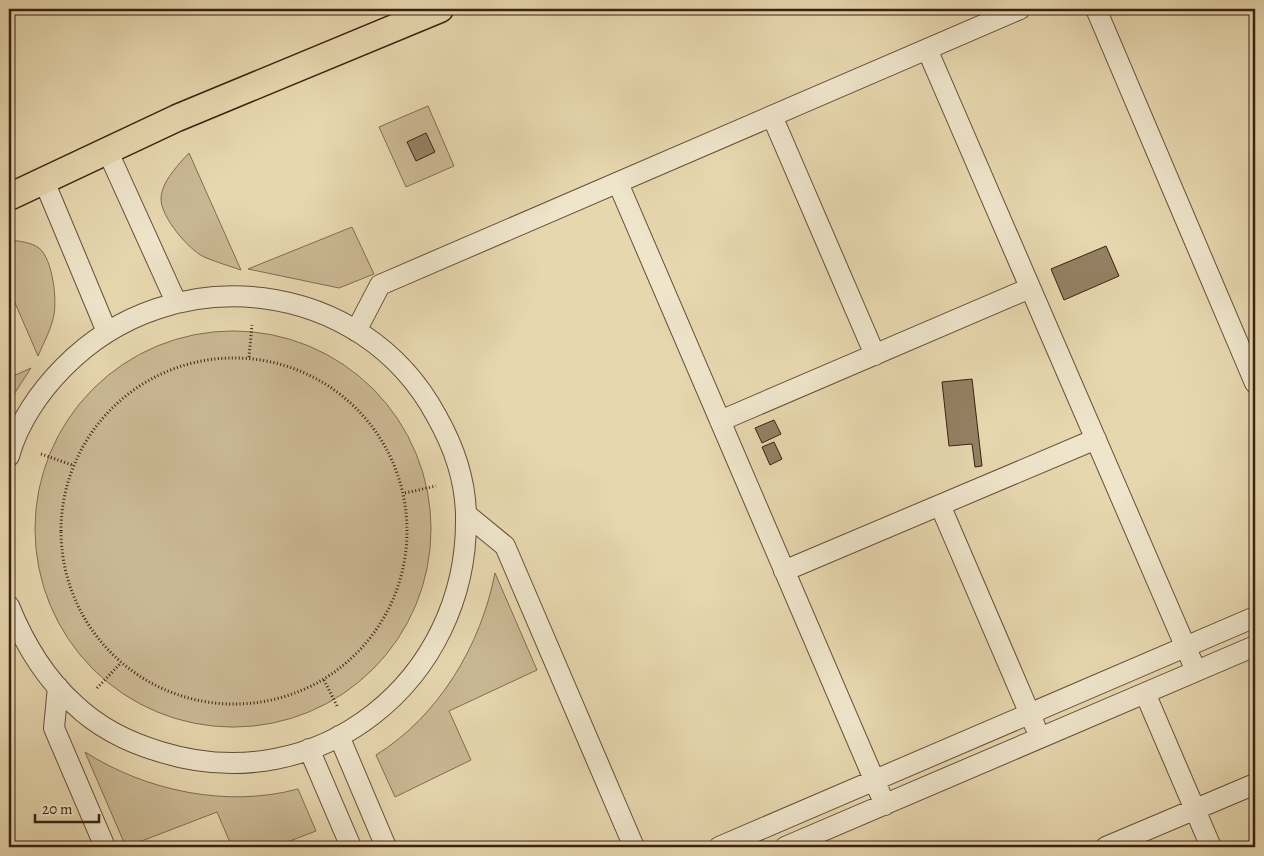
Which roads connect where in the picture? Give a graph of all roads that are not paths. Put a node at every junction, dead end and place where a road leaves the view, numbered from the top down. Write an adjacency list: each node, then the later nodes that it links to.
1 (440, 9): 6 (main road)
2 (1020, 9): 4 (street)
3 (1096, 9): 15 (street)
4 (927, 49): 5 (street); 10 (street)
5 (772, 116): 8 (street); 14 (street)
6 (108, 152): 7 (main road); 11 (street)
7 (44, 181): 9 (main road); 13 (street)
8 (618, 183): 12 (street); 16 (street)
9 (9, 197)
10 (1030, 288): 14 (street); 17 (street)
11 (176, 302): 12 (street); 13 (street)
12 (356, 331): 20 (street)
13 (107, 332): 18 (street)
14 (875, 354): 16 (street)
15 (1255, 383)
16 (720, 421): 21 (street)
17 (1096, 439): 19 (street); 25 (street)
18 (9, 456)
19 (940, 505): 21 (street); 29 (street)
20 (466, 514): 30 (street); 40 (street)
21 (784, 571): 33 (street)
22 (9, 606): 27 (street)
23 (1255, 617): 25 (street)
24 (1255, 646): 26 (street)
25 (1186, 647): 26 (street); 29 (street)
26 (1196, 671): 28 (street)
27 (58, 687): 32 (street); 37 (street)
28 (1145, 693): 31 (street); 36 (street)
29 (1030, 714): 31 (street); 33 (street)
30 (339, 736): 32 (street); 39 (street)
31 (1040, 738): 35 (street)
32 (309, 749): 38 (street)
33 (874, 781): 35 (street); 41 (street)
34 (1255, 784): 36 (street)
35 (885, 805): 42 (street)
36 (1195, 810): 43 (street); 44 (street)
37 (105, 847)
38 (351, 847)
39 (386, 847)
40 (634, 847)
41 (720, 847)
42 (785, 847)
43 (1106, 847)
44 (1211, 847)

